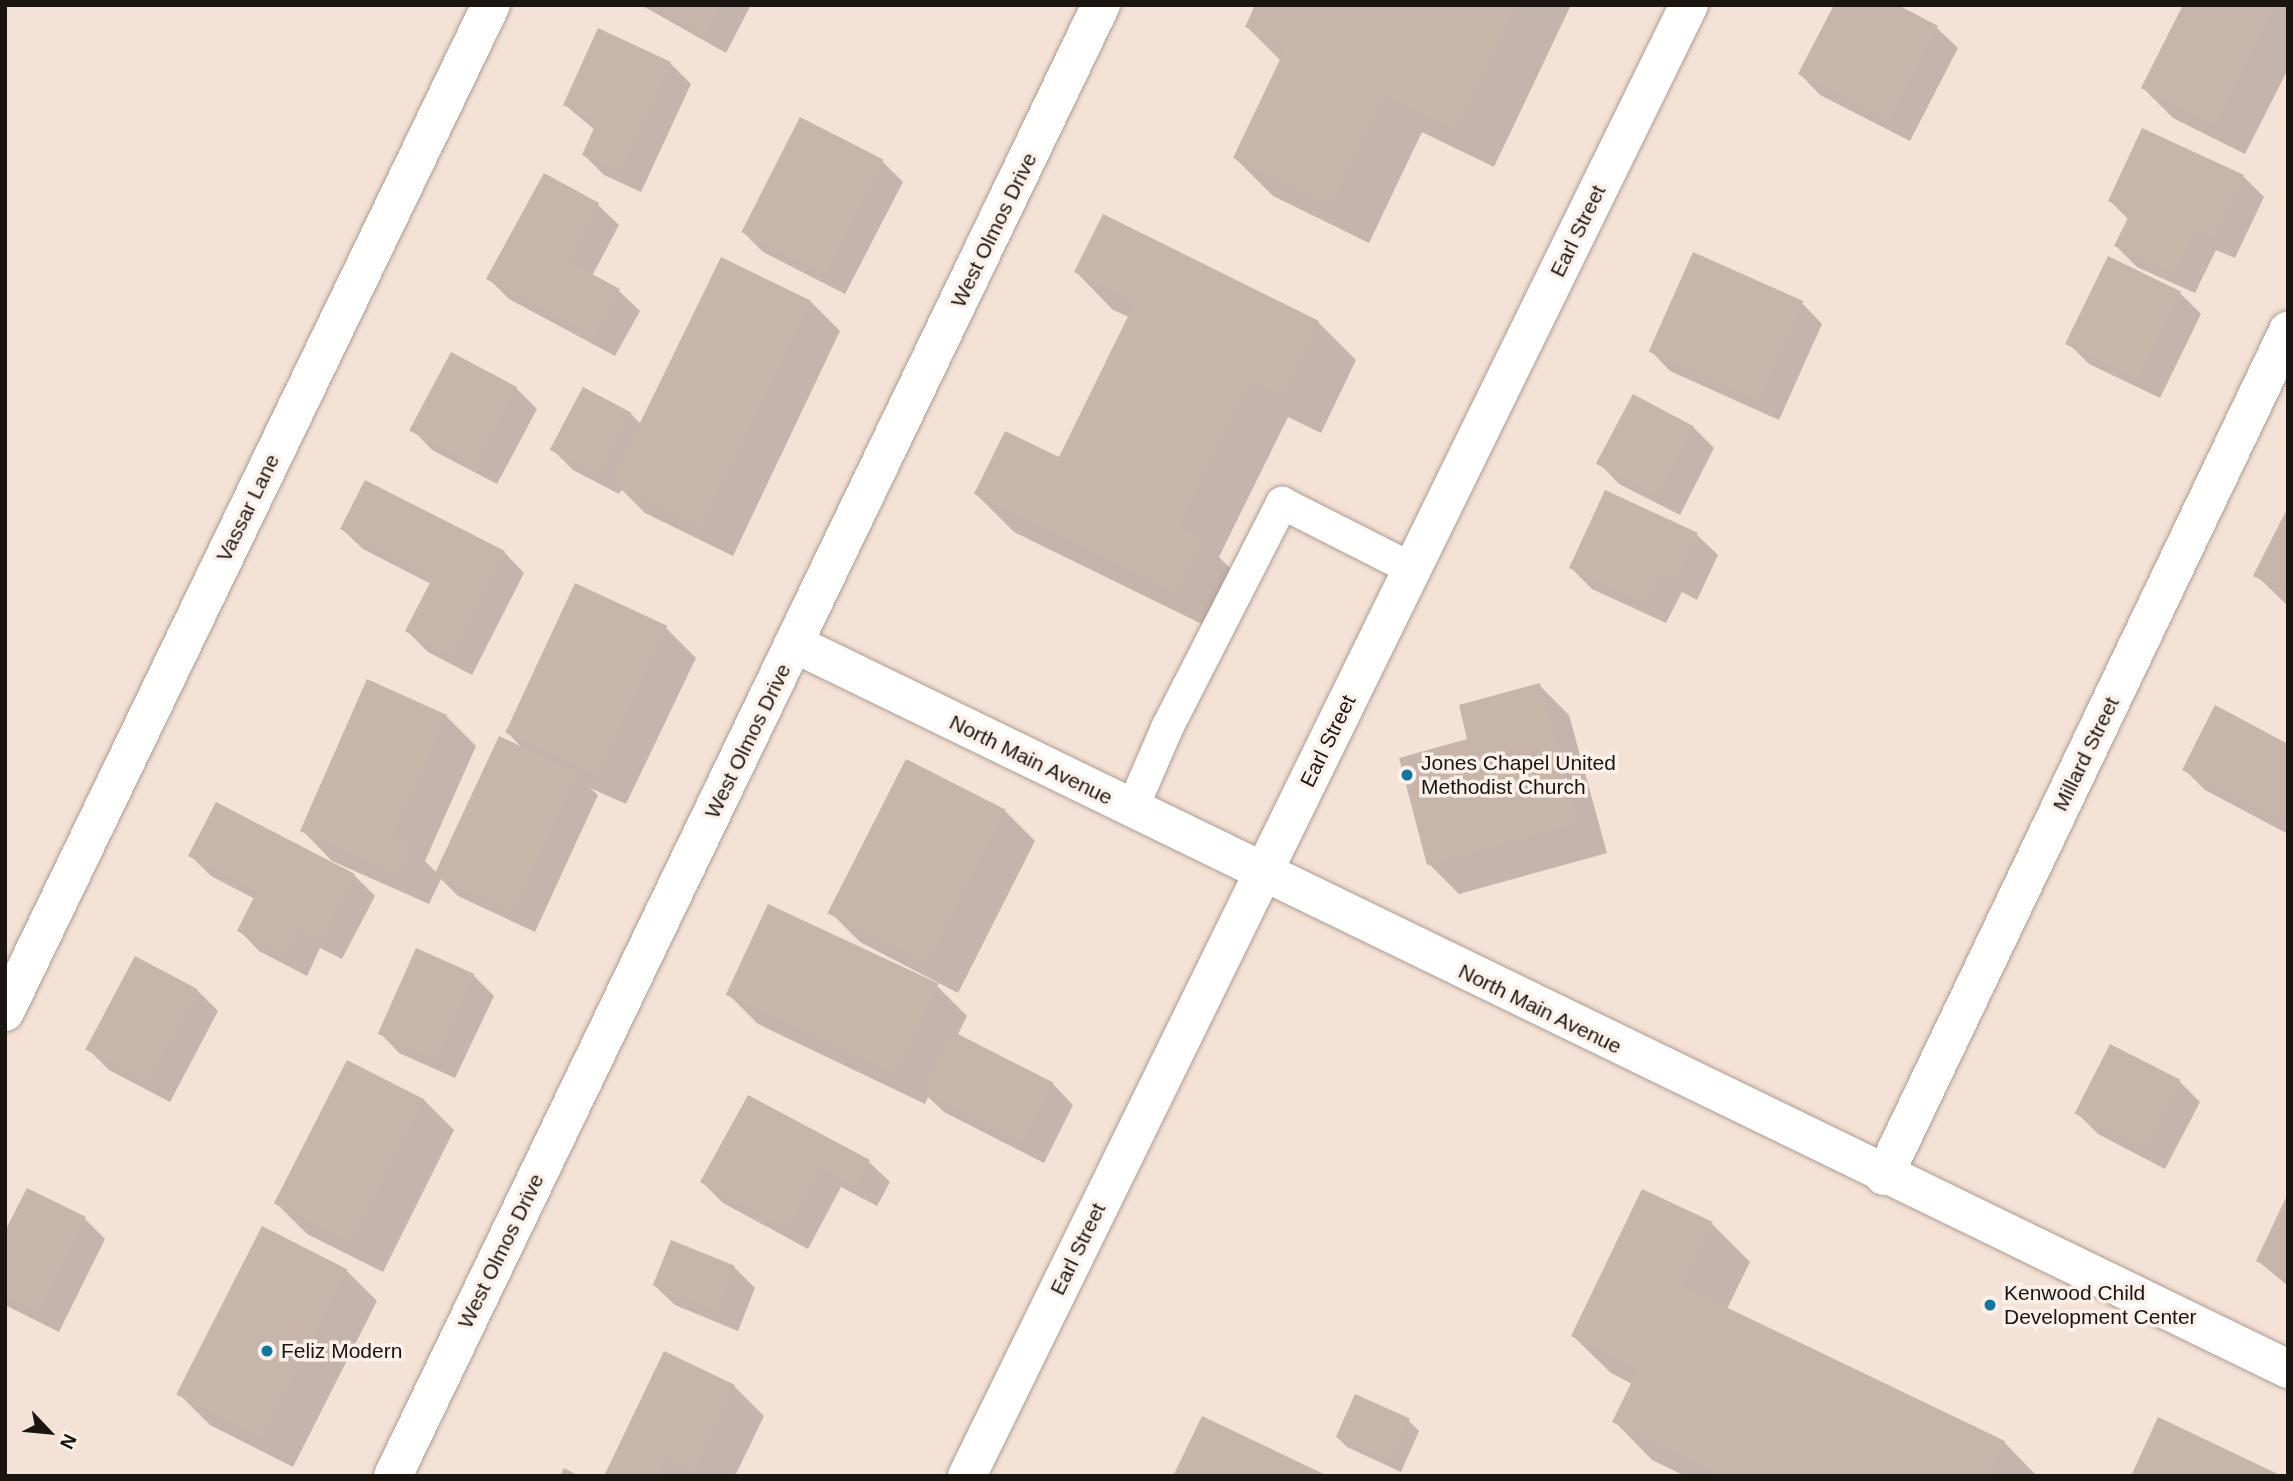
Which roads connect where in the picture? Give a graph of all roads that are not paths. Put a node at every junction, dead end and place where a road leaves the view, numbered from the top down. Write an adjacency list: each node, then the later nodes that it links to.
1 (491, 5): 9 (street, Vassar Lane)
2 (1101, 5): 6 (street, West Olmos Drive)
3 (1689, 5): 5 (street, Earl Street)
4 (2288, 331): 10 (street, Millard Street)
5 (1412, 569): 7 (lane); 8 (street, Earl Street)
6 (795, 644): 7 (street, North Main Avenue); 12 (street, West Olmos Drive)
7 (1132, 810): 8 (street, North Main Avenue)
8 (1263, 873): 10 (street, North Main Avenue); 13 (street, Earl Street)
9 (5, 1012)
10 (1884, 1176): 11 (street, North Main Avenue)
11 (2288, 1368)
12 (393, 1476)
13 (967, 1476)

